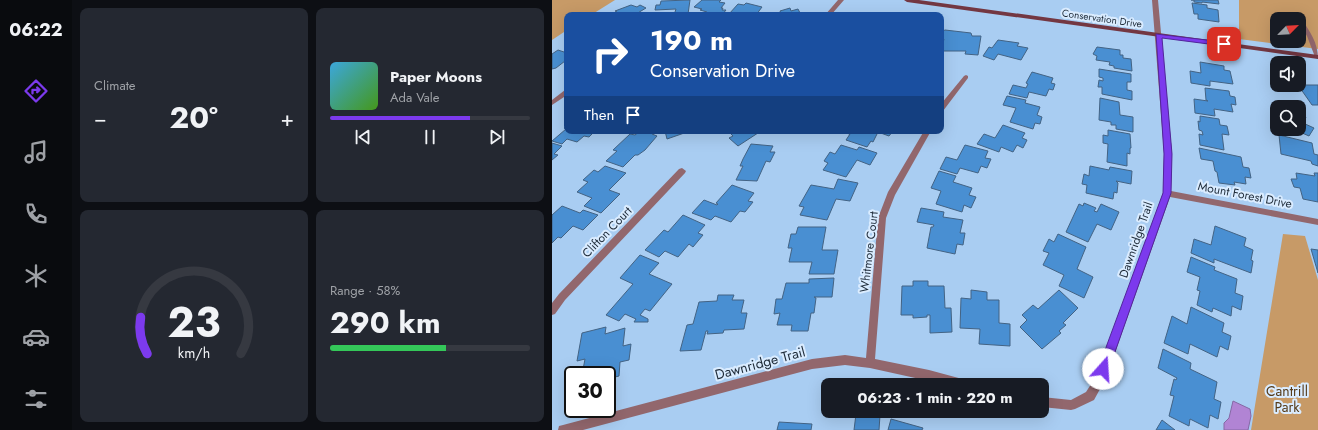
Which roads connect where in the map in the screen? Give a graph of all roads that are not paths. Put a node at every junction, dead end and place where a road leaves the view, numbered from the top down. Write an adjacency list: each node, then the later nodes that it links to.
1 (842, 0): 4 (street)
2 (906, 0): 6 (street, Conservation Drive)
3 (1155, 0): 6 (street, Dawnridge Trail)
4 (831, 12)
5 (1306, 30): 7 (street)
6 (1158, 36): 7 (street, Conservation Drive); 14 (street, Dawnridge Trail)
7 (1318, 57)
8 (966, 77): 11 (street)
9 (564, 94): 10 (street)
10 (552, 103)
11 (944, 104)
12 (926, 134): 17 (street, Whitmore Court)
13 (682, 171): 16 (street, Clifton Court)
14 (1167, 193): 15 (street, Mount Forest Drive); 19 (street, Dawnridge Trail)
15 (1318, 222)
16 (552, 311)
17 (870, 363): 18 (street, Dawnridge Trail); 20 (street, Dawnridge Trail)
18 (941, 378)
19 (1049, 403)
20 (563, 430)

